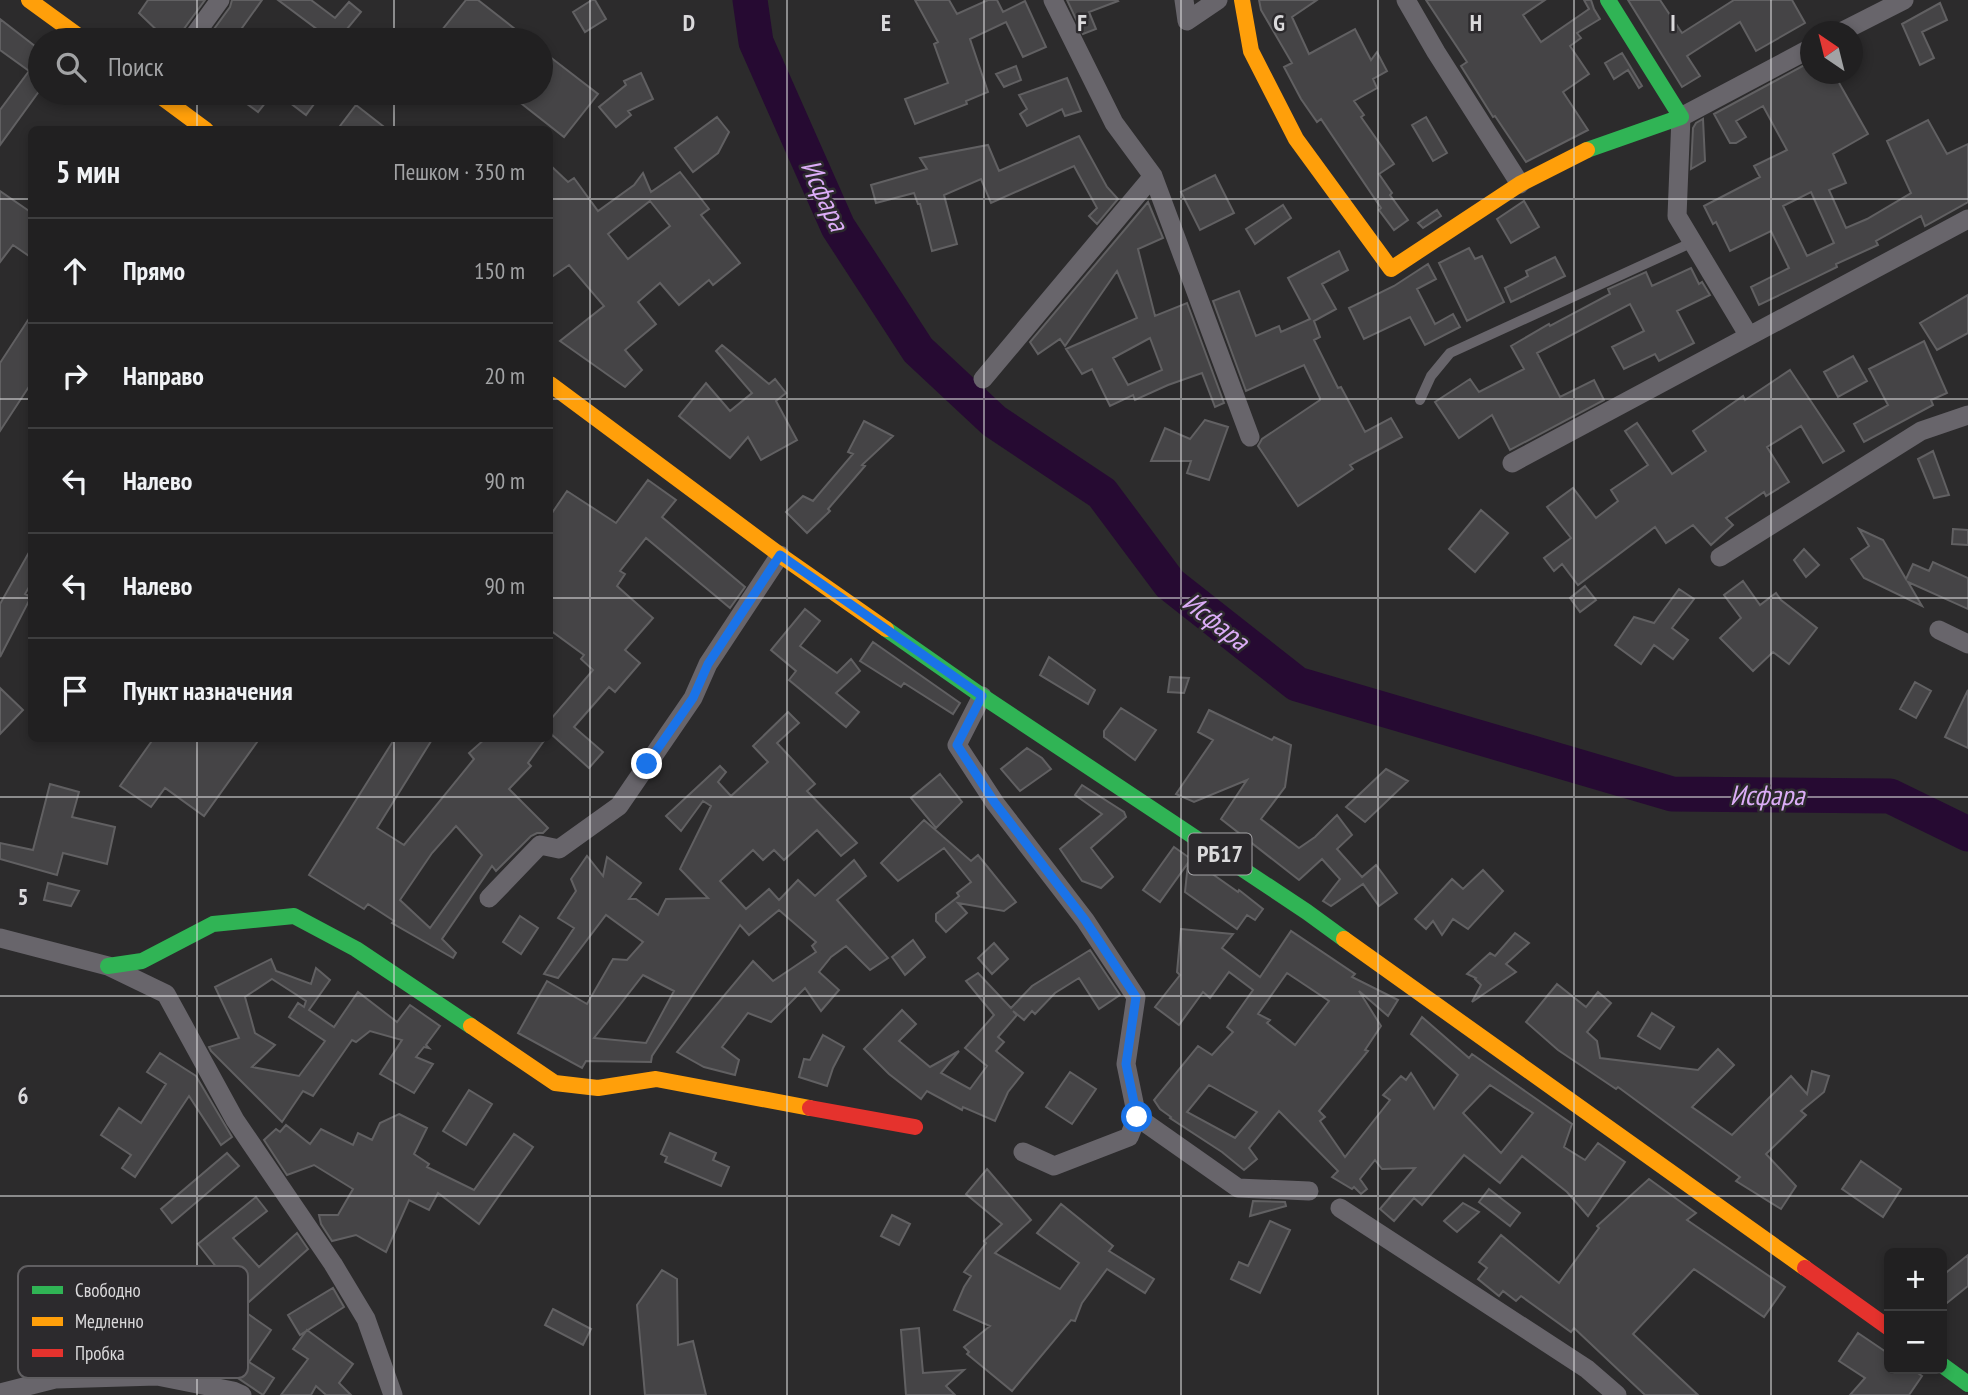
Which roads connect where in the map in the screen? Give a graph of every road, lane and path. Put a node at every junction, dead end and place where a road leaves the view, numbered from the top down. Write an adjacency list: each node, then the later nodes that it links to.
1 (29, 0): 11 (main road)
2 (220, 0): 12 (street)
3 (1053, 0): 17 (street)
4 (1184, 0): 5 (street)
5 (1217, 0)
6 (1242, 0): 18 (main road)
7 (1406, 0): 18 (street)
8 (1608, 0): 15 (main road)
9 (1904, 0): 10 (street)
10 (1863, 21)
11 (68, 28)
12 (200, 28)
13 (1800, 54): 15 (street)
14 (172, 105): 16 (main road)
15 (1681, 117): 18 (main road); 20 (street)
16 (201, 126)
17 (1153, 176): 22 (street); 26 (street)
18 (1520, 184)
19 (1968, 219): 21 (street)
20 (1693, 242): 21 (street); 24 (lane)
21 (1749, 336): 27 (street)
22 (983, 379)
23 (553, 386): 28 (main road, РБ17)
24 (1420, 400)
25 (1968, 415): 29 (street)
26 (1250, 437)
27 (1512, 463)
28 (780, 555): 32 (main road, РБ17); 33 (street)
29 (1720, 557)
30 (1940, 629): 31 (street)
31 (1968, 644)
32 (982, 696): 36 (street); 41 (main road, РБ17)
33 (489, 898)
34 (0, 939): 35 (street)
35 (108, 967): 37 (main road); 48 (street)
36 (1137, 1117): 38 (street); 39 (street)
37 (915, 1127)
38 (1023, 1152)
39 (1309, 1191)
40 (1340, 1208): 49 (street)
41 (1884, 1324)
42 (1947, 1369): 45 (main road)
43 (89, 1378): 46 (street)
44 (167, 1378): 47 (street)
45 (1968, 1384)
46 (0, 1393)
47 (242, 1395)
48 (393, 1395)
49 (1617, 1395)

